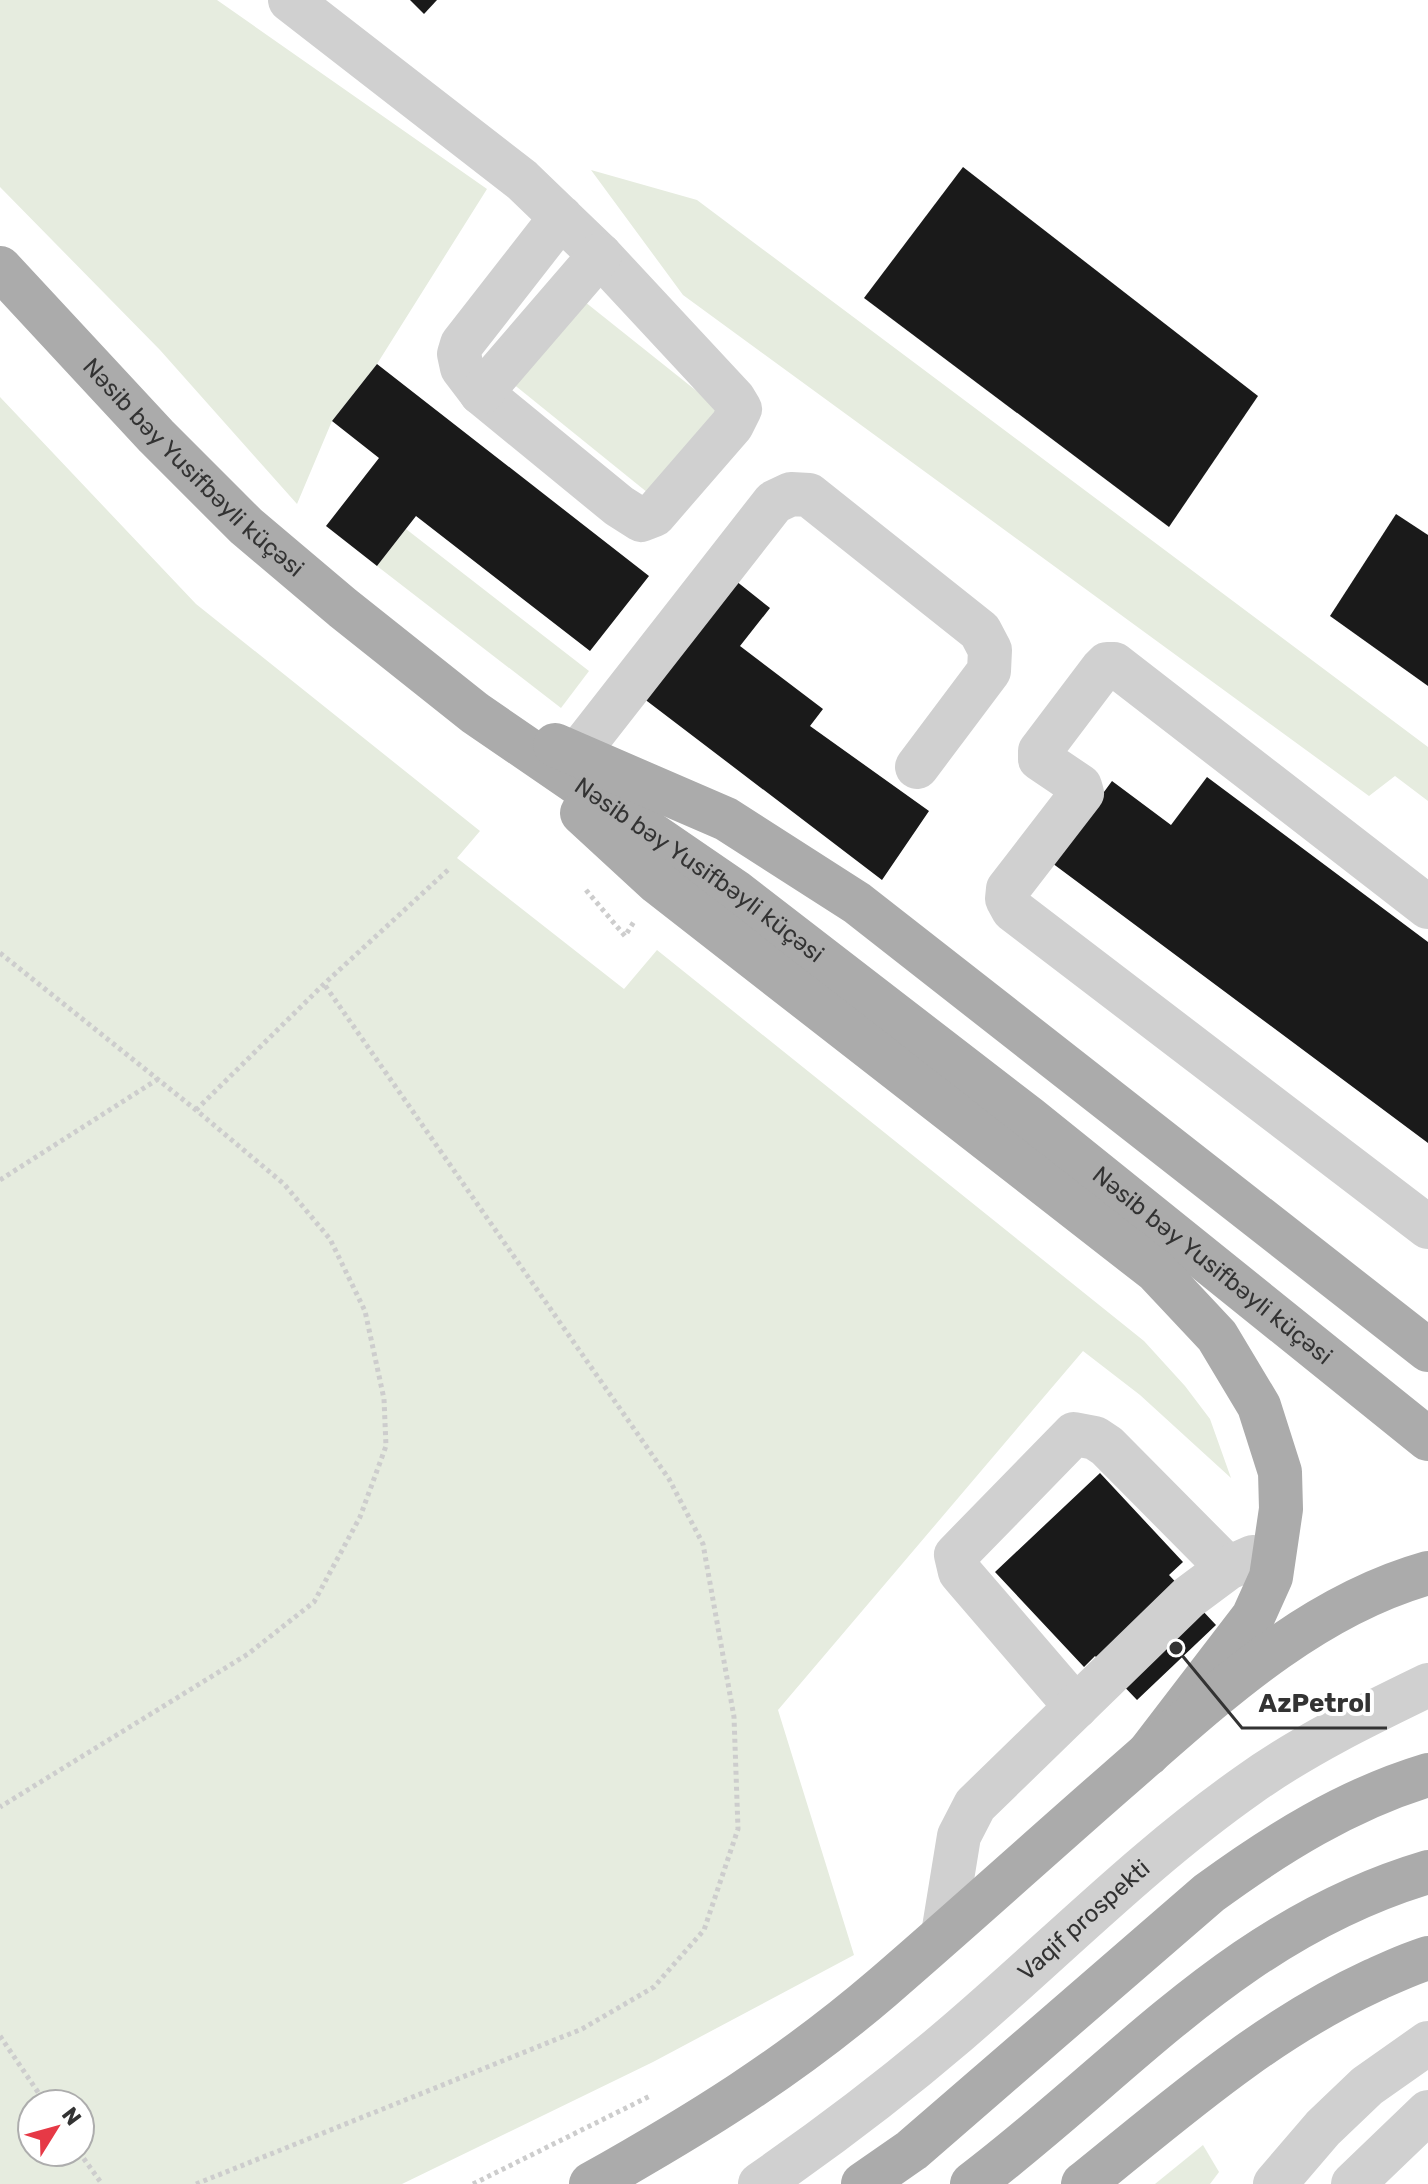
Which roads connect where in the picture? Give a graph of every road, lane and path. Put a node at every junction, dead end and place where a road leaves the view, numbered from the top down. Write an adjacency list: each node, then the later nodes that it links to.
1 (290, 0): 2 (street)
2 (561, 217): 3 (street); 5 (street)
3 (600, 255): 5 (street); 5 (street)
4 (0, 268): 6 (main road, Nəsib bəy Yusifbəyli küçəsi)
5 (481, 393)
6 (475, 713): 7 (main road); 20 (main road, Nəsib bəy Yusifbəyli küçəsi); 21 (main road)
7 (577, 754): 8 (street); 19 (main road)
8 (917, 767)
9 (449, 869): 14 (path)
10 (586, 890): 12 (path)
11 (1428, 907): 18 (street)
12 (625, 936)
13 (0, 953): 15 (path)
14 (324, 984): 16 (path); 37 (path)
15 (158, 1079): 16 (path); 17 (path)
16 (196, 1110): 28 (path)
17 (0, 1180)
18 (1428, 1227)
19 (1428, 1350)
20 (1428, 1439)
21 (1277, 1547): 22 (street); 26 (main road)
22 (1228, 1568): 25 (street); 25 (street)
23 (1428, 1573): 26 (main road)
24 (1428, 1685): 40 (street, Vaqif prospekti)
25 (1076, 1707): 30 (street)
26 (1148, 1754): 30 (main road)
27 (1428, 1775): 41 (main road)
28 (0, 1807)
29 (1428, 1872): 42 (main road)
30 (943, 1934): 39 (main road)
31 (1428, 1958): 43 (main road)
32 (0, 2036): 34 (path)
33 (1428, 2043): 44 (street)
34 (35, 2088)
35 (652, 2095): 38 (path)
36 (1425, 2119): 45 (street)
37 (196, 2184)
38 (473, 2184)
39 (591, 2184)
40 (760, 2184)
41 (863, 2184)
42 (972, 2184)
43 (1083, 2184)
44 (1275, 2184)
45 (1353, 2184)

